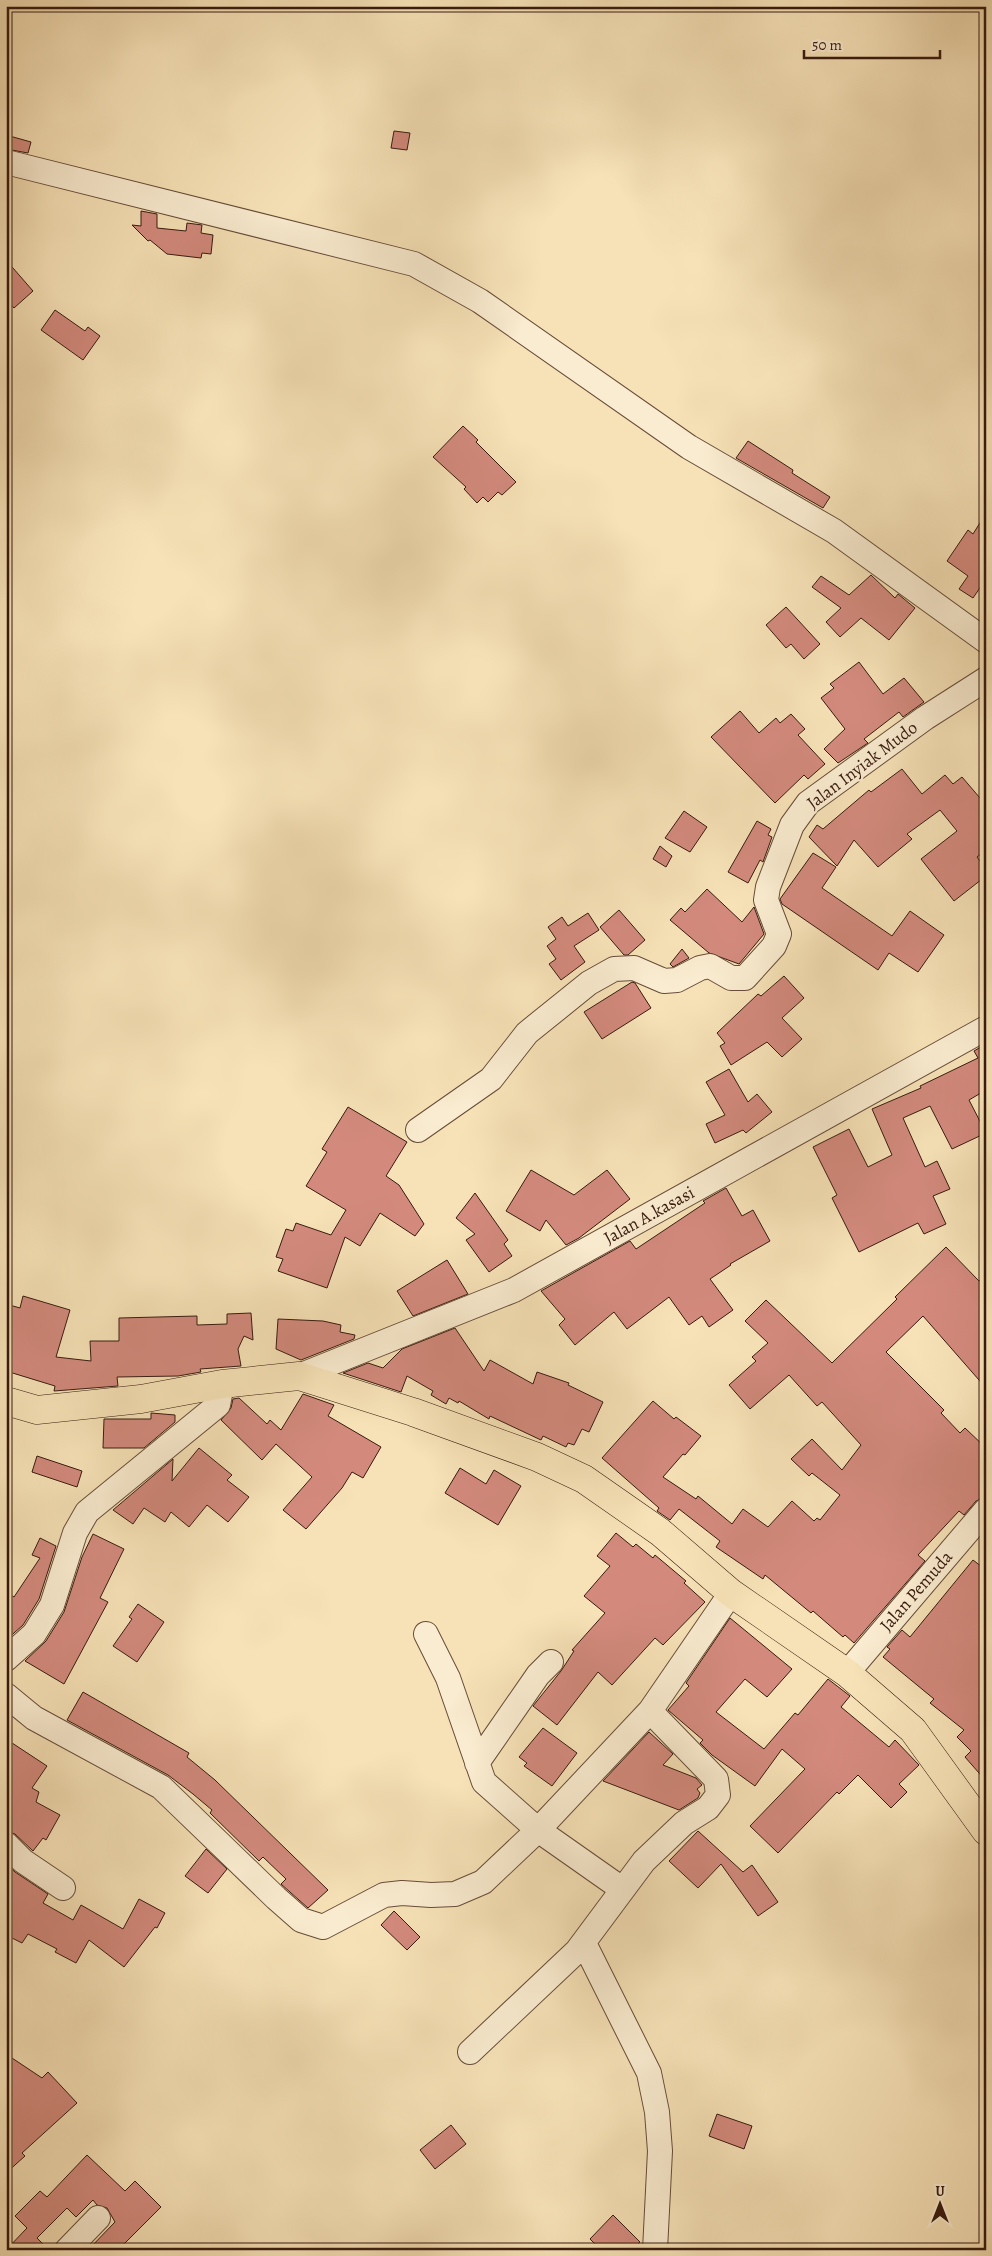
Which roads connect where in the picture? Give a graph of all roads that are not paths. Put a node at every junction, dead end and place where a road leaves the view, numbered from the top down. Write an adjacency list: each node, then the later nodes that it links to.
1 (6, 162): 2 (street)
2 (986, 641)
3 (986, 679): 5 (street, Jalan Inyiak Mudo)
4 (986, 1028): 6 (street, Jalan A.kasasi)
5 (418, 1130)
6 (299, 1376): 7 (main road); 10 (main road)
7 (222, 1384): 8 (main road); 12 (street)
8 (6, 1401)
9 (986, 1510): 14 (street, Jalan Pemuda)
10 (731, 1593): 14 (main road); 16 (street)
11 (426, 1634): 17 (street)
12 (6, 1659)
13 (551, 1662): 17 (street)
14 (847, 1672): 19 (main road)
15 (6, 1695): 18 (street)
16 (650, 1711): 18 (street); 22 (street)
17 (477, 1763): 18 (street)
18 (538, 1830): 22 (street)
19 (986, 1831)
20 (6, 1844): 21 (street)
21 (63, 1888)
22 (622, 1889): 23 (street)
23 (576, 1951): 24 (street); 27 (street)
24 (470, 2052)
25 (98, 2218): 26 (street)
26 (67, 2250)
27 (655, 2250)

